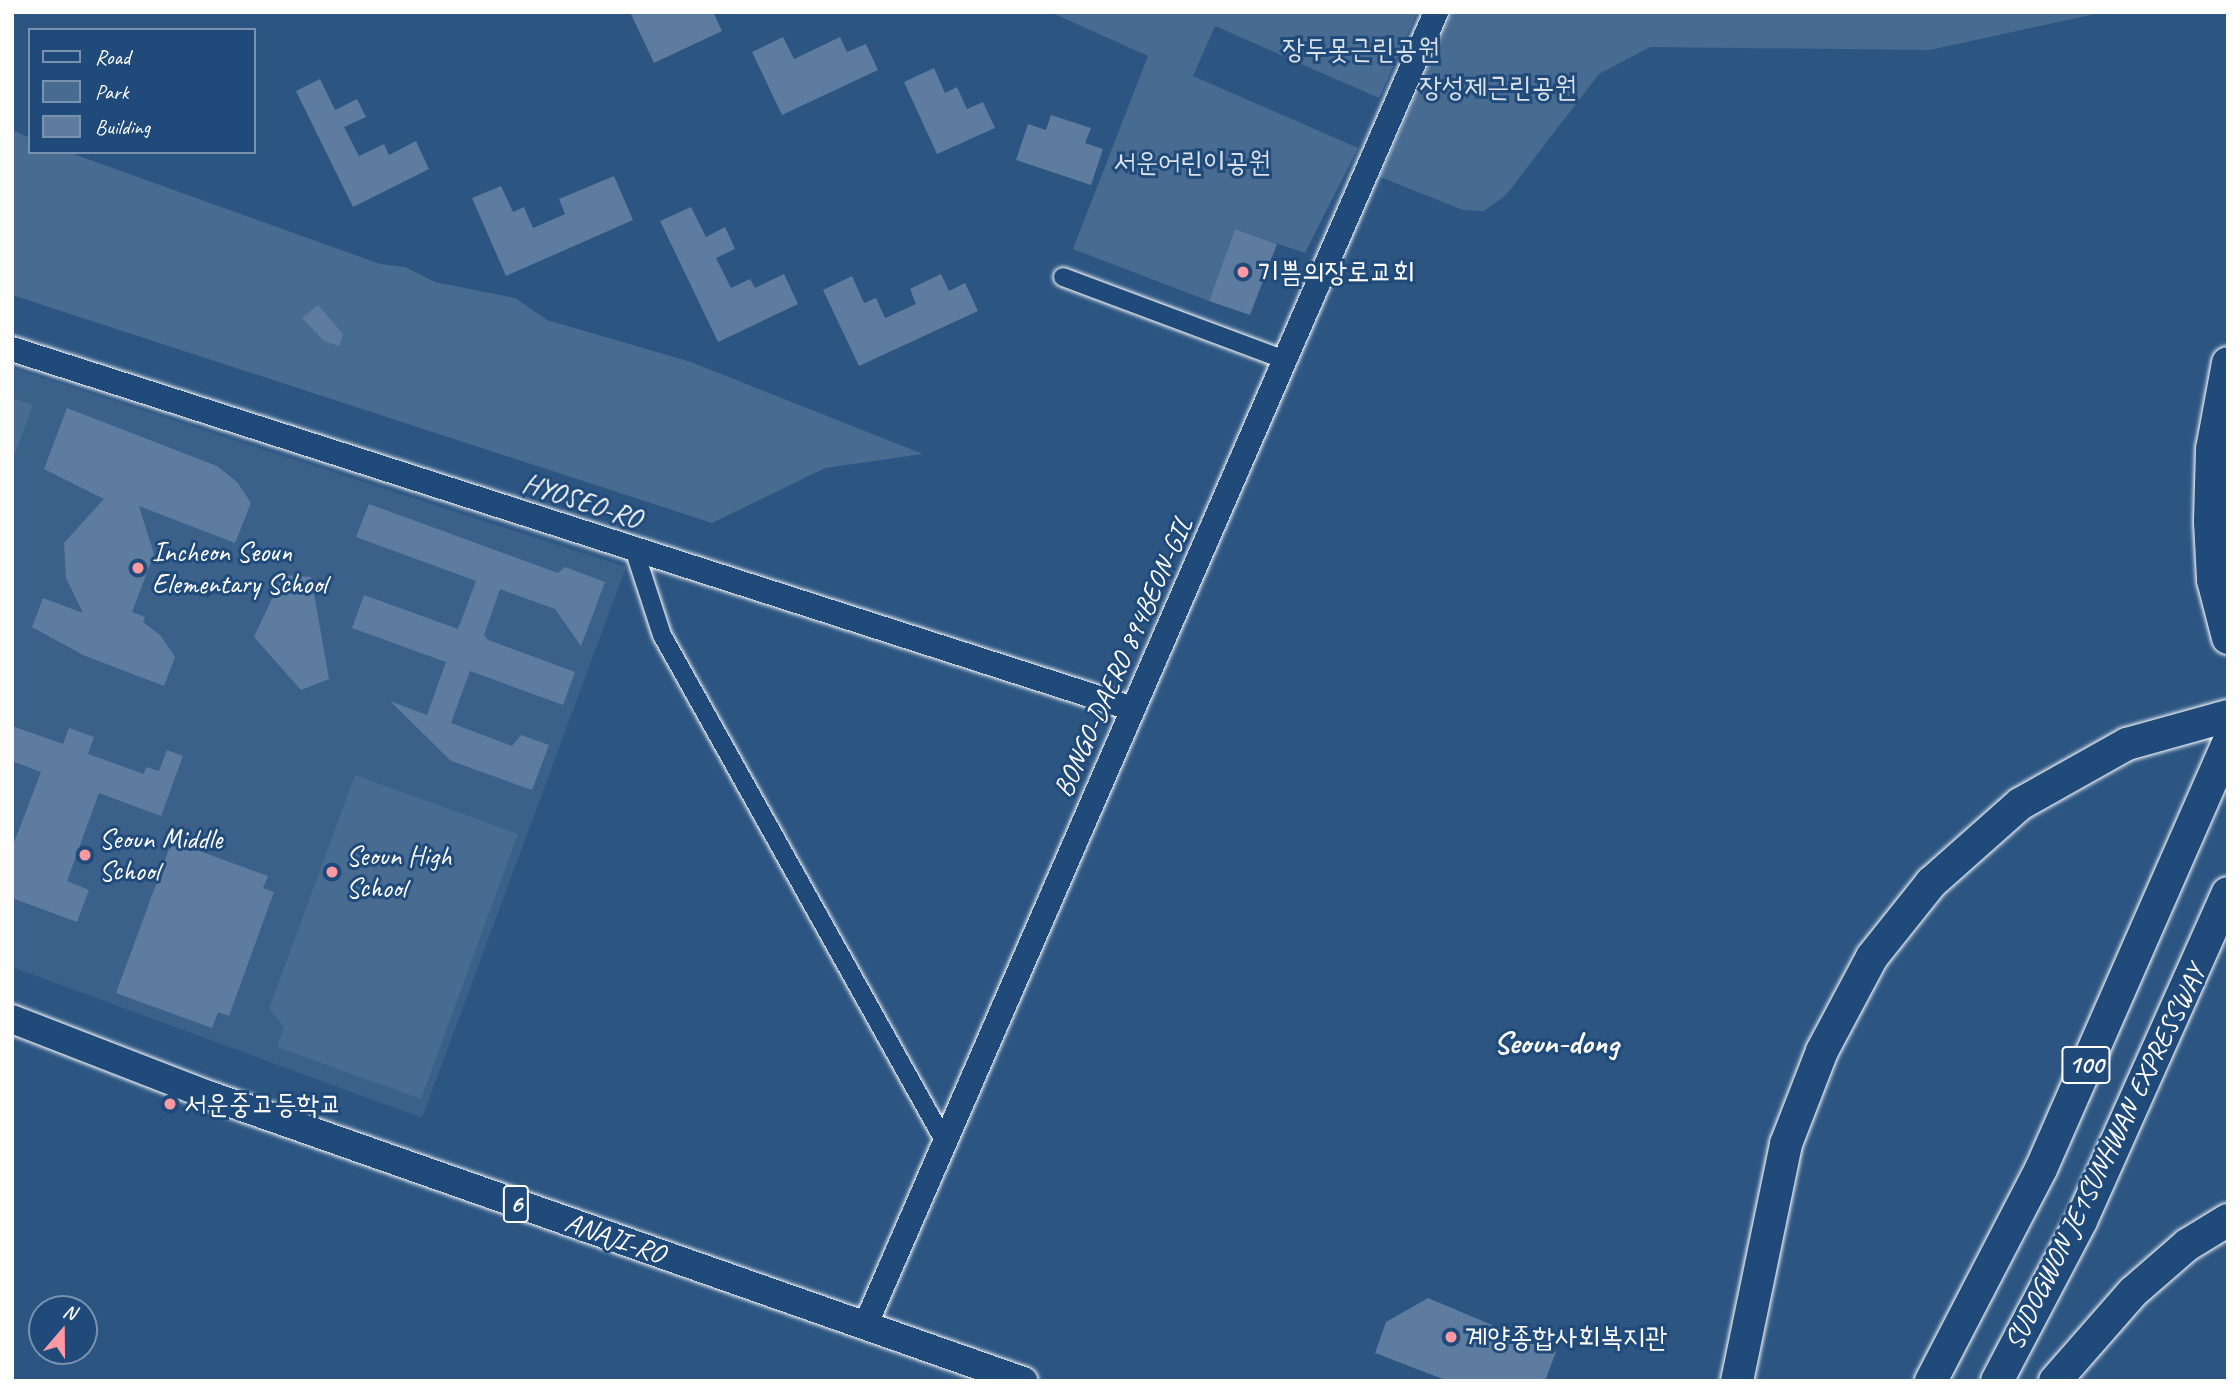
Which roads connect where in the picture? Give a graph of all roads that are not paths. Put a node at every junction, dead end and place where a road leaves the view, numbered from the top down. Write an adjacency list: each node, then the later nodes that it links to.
1 (1436, 12): 4 (street, BONGO-DAERO 894BEON-GIL)
2 (1063, 277): 4 (street)
3 (12, 349): 6 (street, HYOSEO-RO)
4 (1285, 360): 8 (street, BONGO-DAERO 894BEON-GIL)
5 (2228, 363): 7 (highway)
6 (634, 549): 8 (street, HYOSEO-RO); 13 (street)
7 (2228, 638)
8 (1133, 709): 13 (street, BONGO-DAERO 894BEON-GIL)
9 (2228, 716): 17 (highway)
10 (2228, 743): 18 (highway, SUDOGWON JE1SUNHWAN EXPRESSWAY / 100)
11 (2228, 893): 19 (highway, SUDOGWON JE1SUNHWAN EXPRESSWAY / 100)
12 (12, 1019): 15 (main road, ANAJI-RO / 6)
13 (945, 1142): 15 (street, BONGO-DAERO 894BEON-GIL)
14 (2228, 1220): 20 (highway)
15 (865, 1326): 16 (main road, ANAJI-RO / 6)
16 (1023, 1381)
17 (1737, 1381)
18 (1931, 1381)
19 (1997, 1381)
20 (2055, 1381)

